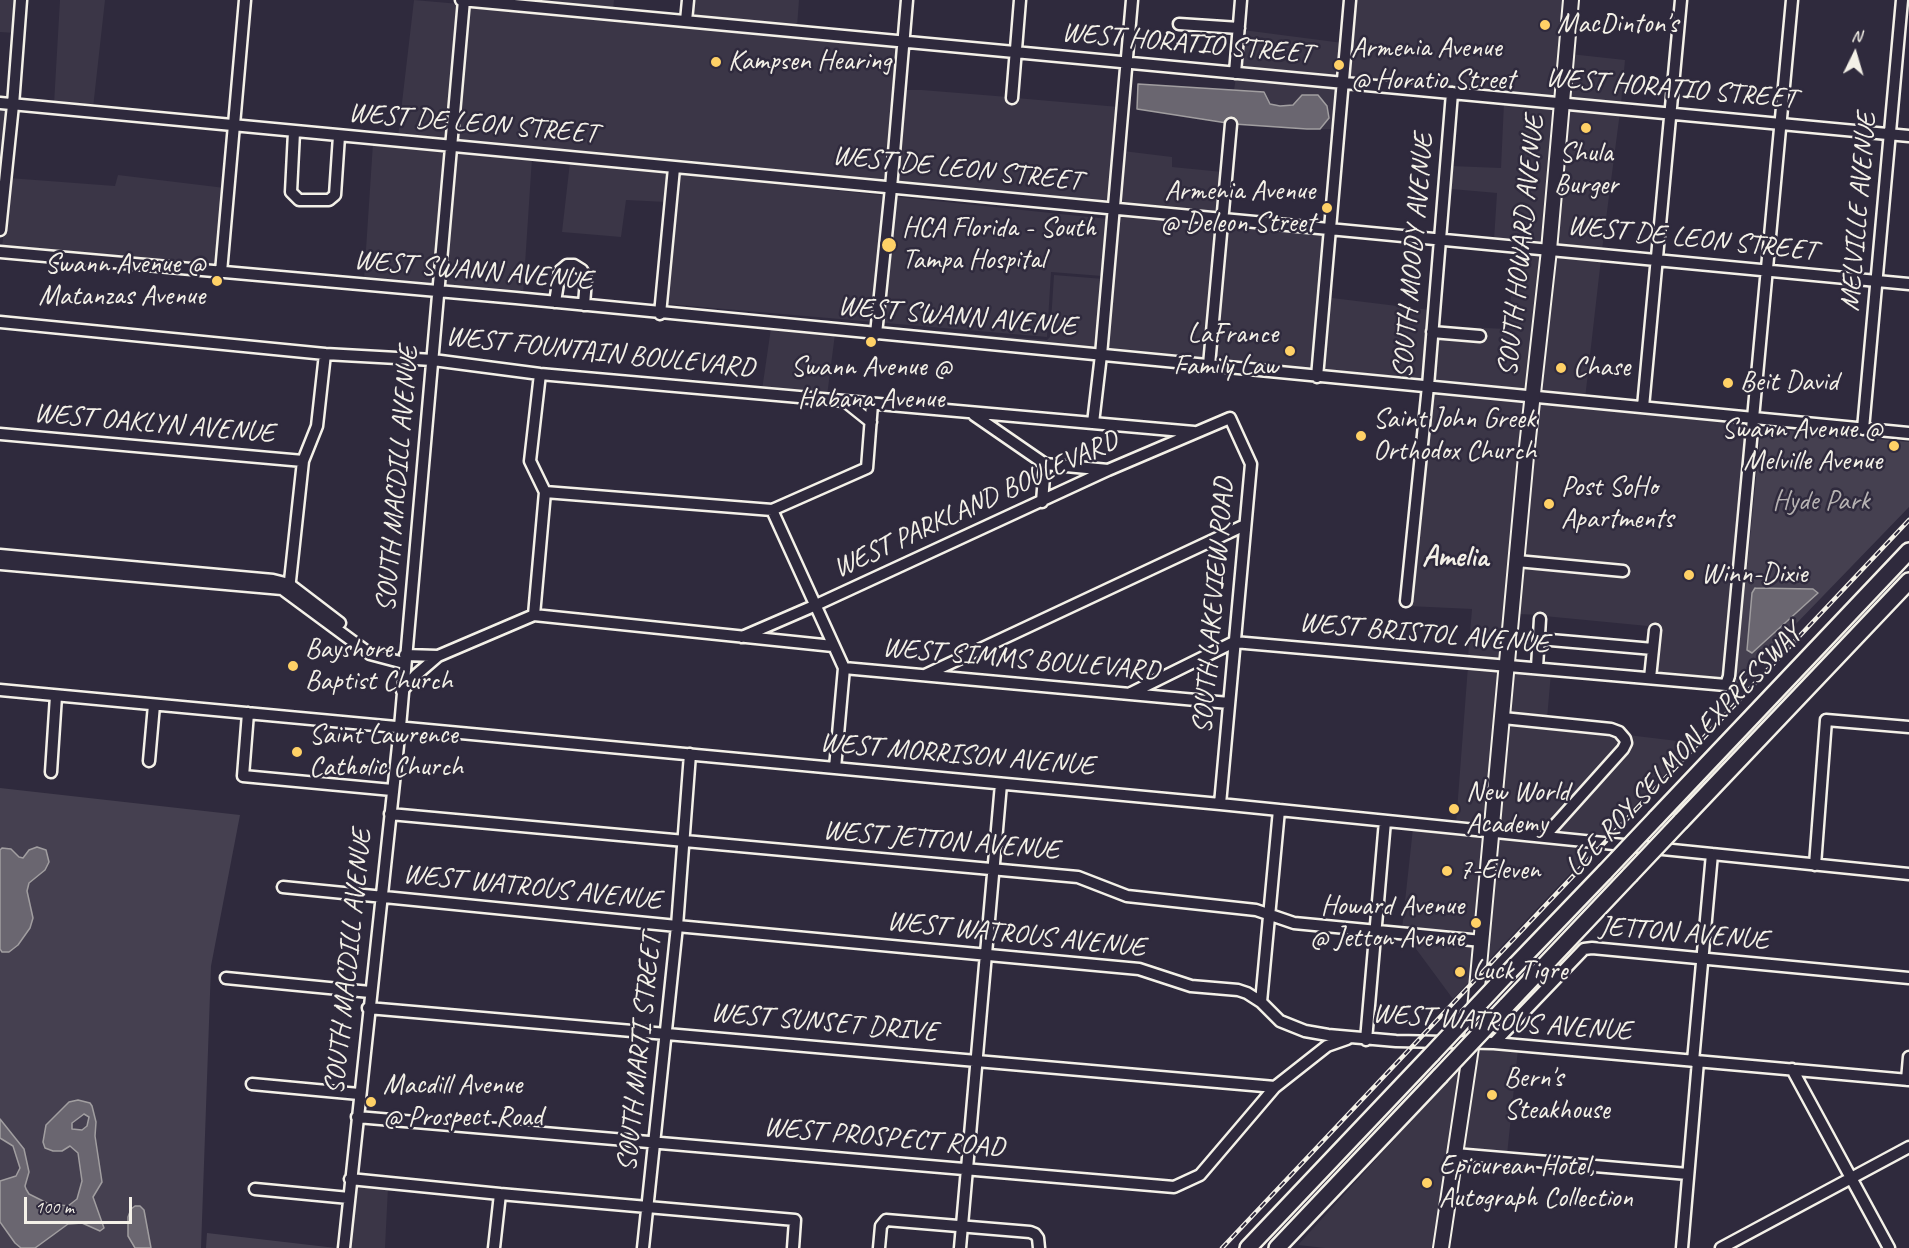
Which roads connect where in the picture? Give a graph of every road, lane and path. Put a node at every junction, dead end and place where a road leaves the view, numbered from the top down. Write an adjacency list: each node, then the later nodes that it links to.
1 (21, 0): 26 (street)
2 (245, 0): 30 (street)
3 (463, 0): 14 (street, WEST HORATIO STREET); 35 (street, SOUTH MACDILL AVENUE)
4 (688, 0): 14 (street)
5 (907, 0): 17 (street)
6 (1020, 0): 18 (street)
7 (1132, 0): 19 (street)
8 (1241, 0): 16 (street)
9 (1350, 0): 21 (street)
10 (1571, 0): 25 (main road, SOUTH HOWARD AVENUE)
11 (1681, 0): 27 (street)
12 (1792, 0): 28 (street)
13 (1902, 0): 32 (street, MELVILLE AVENUE)
14 (686, 21): 17 (street, WEST HORATIO STREET)
15 (1179, 24): 16 (street)
16 (1239, 28): 20 (street)
17 (903, 41): 18 (street, WEST HORATIO STREET); 37 (street)
18 (1016, 53): 19 (street, WEST HORATIO STREET); 23 (street)
19 (1127, 63): 20 (street, WEST HORATIO STREET); 38 (street)
20 (1235, 73): 21 (street, WEST HORATIO STREET)
21 (1343, 83): 22 (street, WEST HORATIO STREET); 40 (street)
22 (1452, 93): 25 (street, WEST HORATIO STREET); 42 (street, SOUTH MOODY AVENUE)
23 (1012, 98)
24 (0, 103): 26 (street, WEST DE LEON STREET)
25 (1562, 103): 27 (street, WEST HORATIO STREET); 43 (main road, SOUTH HOWARD AVENUE)
26 (13, 105): 30 (street, WEST DE LEON STREET); 41 (street)
27 (1671, 113): 28 (street, WEST HORATIO STREET); 45 (street)
28 (1780, 123): 32 (street, WEST HORATIO STREET); 46 (street)
29 (1231, 124): 39 (street)
30 (234, 126): 31 (street, WEST DE LEON STREET); 47 (street)
31 (294, 132): 33 (street, WEST DE LEON STREET); 33 (street)
32 (1890, 134): 34 (street, WEST HORATIO STREET); 48 (street, MELVILLE AVENUE)
33 (339, 136): 35 (street, WEST DE LEON STREET)
34 (1909, 136)
35 (451, 146): 36 (street, WEST DE LEON STREET); 50 (street, SOUTH MACDILL AVENUE)
36 (674, 168): 37 (street, WEST DE LEON STREET); 53 (street)
37 (891, 188): 38 (street, WEST DE LEON STREET); 56 (street)
38 (1114, 209): 39 (street, WEST DE LEON STREET); 59 (street)
39 (1223, 219): 40 (street, WEST DE LEON STREET); 61 (street)
40 (1331, 229): 42 (street, WEST DE LEON STREET); 63 (street)
41 (0, 230)
42 (1440, 239): 43 (street, WEST DE LEON STREET); 55 (street, SOUTH MOODY AVENUE)
43 (1549, 250): 45 (street, WEST DE LEON STREET); 65 (main road, SOUTH HOWARD AVENUE)
44 (0, 252): 47 (street, WEST SWANN AVENUE)
45 (1658, 260): 46 (street, WEST DE LEON STREET); 68 (street)
46 (1767, 270): 48 (street, WEST DE LEON STREET); 71 (street)
47 (221, 272): 50 (street, WEST SWANN AVENUE)
48 (1876, 281): 49 (street, WEST DE LEON STREET); 74 (street, MELVILLE AVENUE)
49 (1909, 284)
50 (439, 291): 51 (street, WEST SWANN AVENUE); 60 (street, SOUTH MACDILL AVENUE)
51 (555, 302): 52 (street, WEST SWANN AVENUE); 52 (street)
52 (584, 305): 53 (street, WEST SWANN AVENUE)
53 (660, 314): 56 (street, WEST SWANN AVENUE)
54 (0, 322): 58 (street, WEST FOUNTAIN BOULEVARD)
55 (1432, 332): 57 (street); 64 (street, SOUTH MOODY AVENUE)
56 (876, 334): 59 (street, WEST SWANN AVENUE)
57 (1480, 336)
58 (326, 354): 60 (street, WEST FOUNTAIN BOULEVARD); 78 (street)
59 (1101, 355): 61 (street, WEST SWANN AVENUE); 73 (street)
60 (433, 360): 62 (street, WEST FOUNTAIN BOULEVARD); 103 (street, SOUTH MACDILL AVENUE)
61 (1209, 365): 63 (street, WEST SWANN AVENUE)
62 (540, 374): 66 (street, WEST FOUNTAIN BOULEVARD); 81 (street)
63 (1317, 377): 64 (street, WEST SWANN AVENUE)
64 (1428, 386): 65 (street, WEST SWANN AVENUE); 92 (street, SOUTH MOODY AVENUE)
65 (1533, 397): 68 (street, WEST SWANN AVENUE); 87 (main road, SOUTH HOWARD AVENUE)
66 (846, 402): 67 (street, WEST FOUNTAIN BOULEVARD); 72 (street)
67 (872, 404): 69 (street, WEST FOUNTAIN BOULEVARD); 72 (street)
68 (1643, 408): 71 (street, WEST SWANN AVENUE)
69 (972, 413): 73 (street, WEST FOUNTAIN BOULEVARD); 79 (street)
70 (1230, 418): 75 (street, WEST PARKLAND BOULEVARD); 84 (street, SOUTH LAKEVIEW ROAD)
71 (1754, 418): 74 (street, WEST SWANN AVENUE); 108 (street, WEST BRISTOL AVENUE)
72 (871, 422): 83 (street)
73 (1094, 423): 75 (street, WEST FOUNTAIN BOULEVARD)
74 (1863, 429): 76 (street, WEST SWANN AVENUE)
75 (1194, 432): 80 (street, WEST PARKLAND BOULEVARD)
76 (1909, 433)
77 (0, 434): 78 (street, WEST OAKLYN AVENUE)
78 (303, 461): 91 (street)
79 (1045, 464): 80 (street); 82 (street)
80 (1108, 470): 82 (street, WEST PARKLAND BOULEVARD)
81 (545, 492): 83 (street); 94 (street)
82 (1042, 502): 93 (street, WEST PARKLAND BOULEVARD)
83 (772, 510): 93 (street)
84 (1245, 525): 99 (street, SOUTH LAKEVIEW ROAD); 107 (street)
85 (1909, 551): 182 (highway, LEE ROY SELMON EXPRESSWAY, bridge)
86 (0, 555): 91 (street, WEST PARKLAND BOULEVARD)
87 (1517, 561): 89 (street); 104 (main road, SOUTH HOWARD AVENUE)
88 (0, 564): 91 (street, WEST PARKLAND BOULEVARD)
89 (1623, 571)
90 (1909, 581): 183 (highway, LEE ROY SELMON EXPRESSWAY, bridge)
91 (289, 589): 103 (street, WEST PARKLAND BOULEVARD)
92 (1406, 602)
93 (816, 605): 97 (street, WEST PARKLAND BOULEVARD); 100 (street)
94 (534, 615): 97 (street, WEST PARKLAND BOULEVARD); 102 (street, WEST PARKLAND BOULEVARD)
95 (1540, 619): 98 (street)
96 (1655, 630): 101 (street)
97 (742, 637): 100 (street, WEST PARKLAND BOULEVARD)
98 (1539, 639): 101 (street); 105 (street)
99 (1234, 642): 104 (street, WEST BRISTOL AVENUE); 111 (street); 113 (street, SOUTH LAKEVIEW ROAD)
100 (833, 646): 106 (street)
101 (1653, 649): 108 (street)
102 (438, 656): 103 (street, WEST PARKLAND BOULEVARD); 110 (street, WEST PARKLAND BOULEVARD)
103 (404, 659): 110 (street, SOUTH MACDILL AVENUE)
104 (1507, 665): 105 (street, WEST BRISTOL AVENUE); 116 (main road, SOUTH HOWARD AVENUE)
105 (1537, 667): 108 (street, WEST BRISTOL AVENUE)
106 (844, 668): 107 (street, WEST SIMMS BOULEVARD); 121 (street)
107 (923, 676): 111 (street, WEST SIMMS BOULEVARD)
108 (1650, 678)
109 (0, 690): 112 (street, WEST MORRISON AVENUE)
110 (402, 691): 118 (street, SOUTH MACDILL AVENUE)
111 (1129, 694): 113 (street, WEST SIMMS BOULEVARD)
112 (56, 696): 114 (street, WEST MORRISON AVENUE); 122 (street)
113 (1229, 703): 125 (street, SOUTH LAKEVIEW ROAD)
114 (154, 705): 115 (street, WEST MORRISON AVENUE); 120 (street)
115 (248, 713): 118 (street, WEST MORRISON AVENUE); 124 (street)
116 (1503, 718): 129 (main road, SOUTH HOWARD AVENUE); 130 (street)
117 (1909, 727): 133 (street)
118 (400, 728): 119 (street, WEST MORRISON AVENUE); 124 (street, SOUTH MACDILL AVENUE)
119 (690, 754): 121 (street, WEST MORRISON AVENUE); 131 (street, SOUTH MARTI STREET)
120 (149, 761)
121 (835, 768): 123 (street, WEST MORRISON AVENUE)
122 (51, 772)
123 (1001, 784): 125 (street, WEST MORRISON AVENUE); 134 (street)
124 (392, 790): 127 (street, SOUTH MACDILL AVENUE)
125 (1220, 804): 126 (street, WEST MORRISON AVENUE)
126 (1279, 810): 128 (street, WEST MORRISON AVENUE); 138 (street)
127 (390, 814): 131 (street, WEST JETTON AVENUE); 137 (street, SOUTH MACDILL AVENUE)
128 (1385, 820): 129 (street, WEST MORRISON AVENUE); 140 (street)
129 (1492, 832): 130 (street, WEST MORRISON AVENUE); 141 (main road, SOUTH HOWARD AVENUE)
130 (1544, 837): 132 (street, WEST MORRISON AVENUE)
131 (683, 841): 134 (street, WEST JETTON AVENUE); 139 (street, SOUTH MARTI STREET)
132 (1712, 854): 133 (street, WEST MORRISON AVENUE); 143 (street)
133 (1815, 865): 135 (street, WEST MORRISON AVENUE)
134 (993, 870): 138 (street, WEST JETTON AVENUE); 142 (street)
135 (1909, 874)
136 (283, 887): 137 (street, WEST WATROUS AVENUE)
137 (380, 897): 139 (street, WEST WATROUS AVENUE); 146 (street, SOUTH MACDILL AVENUE)
138 (1269, 915): 140 (street, WEST JETTON AVENUE); 147 (street)
139 (677, 926): 142 (street, WEST WATROUS AVENUE); 149 (street, SOUTH MARTI STREET)
140 (1376, 931): 141 (street, WEST JETTON AVENUE); 151 (street)
141 (1482, 941): 152 (main road, SOUTH HOWARD AVENUE)
142 (987, 955): 147 (street, WEST WATROUS AVENUE); 155 (street)
143 (1703, 958): 145 (street, JETTON AVENUE); 153 (street, JETTON AVENUE); 156 (street)
144 (226, 978): 146 (street)
145 (1909, 978)
146 (370, 992): 148 (street, SOUTH MACDILL AVENUE)
147 (1261, 1002): 150 (street, WEST WATROUS AVENUE)
148 (368, 1008): 149 (street, WEST SUNSET DRIVE); 161 (street, SOUTH MACDILL AVENUE)
149 (666, 1033): 155 (street, WEST SUNSET DRIVE); 163 (street, SOUTH MARTI STREET)
150 (1350, 1037): 151 (street, WEST WATROUS AVENUE); 160 (street, WEST PROSPECT ROAD)
151 (1366, 1040): 152 (street, WEST WATROUS AVENUE)
152 (1472, 1041): 153 (street, WEST WATROUS AVENUE); 165 (main road, SOUTH HOWARD AVENUE)
153 (1494, 1043): 156 (street, WEST WATROUS AVENUE)
154 (1909, 1057): 158 (street)
155 (976, 1060): 160 (street, WEST SUNSET DRIVE); 166 (street)
156 (1696, 1061): 157 (street, WEST WATROUS AVENUE); 167 (street)
157 (1792, 1069): 158 (street, WEST WATROUS AVENUE); 168 (street)
158 (1908, 1080)
159 (252, 1084): 161 (street)
160 (1275, 1086): 166 (street, WEST PROSPECT ROAD)
161 (359, 1094): 162 (street, SOUTH MACDILL AVENUE)
162 (357, 1117): 163 (street, WEST PROSPECT ROAD); 169 (street, SOUTH MACDILL AVENUE)
163 (655, 1142): 166 (street, WEST PROSPECT ROAD); 173 (street, SOUTH MARTI STREET)
164 (1909, 1147): 168 (street)
165 (1455, 1154): 167 (street); 184 (main road, SOUTH HOWARD AVENUE)
166 (966, 1170): 174 (street)
167 (1688, 1174): 185 (street)
168 (1851, 1178): 186 (street); 187 (street)
169 (350, 1179): 171 (street); 172 (street, SOUTH MACDILL AVENUE)
170 (255, 1189): 172 (street)
171 (500, 1194): 173 (street); 176 (street)
172 (348, 1198): 175 (street, SOUTH MACDILL AVENUE)
173 (648, 1207): 177 (street, SOUTH MARTI STREET); 178 (street)
174 (962, 1226): 179 (street); 180 (street); 181 (street)
175 (344, 1248)
176 (494, 1248)
177 (643, 1248)
178 (792, 1248)
179 (879, 1248)
180 (960, 1248)
181 (1039, 1248)
182 (1248, 1248)
183 (1277, 1248)
184 (1441, 1248)
185 (1682, 1248)
186 (1720, 1248)
187 (1889, 1248)

